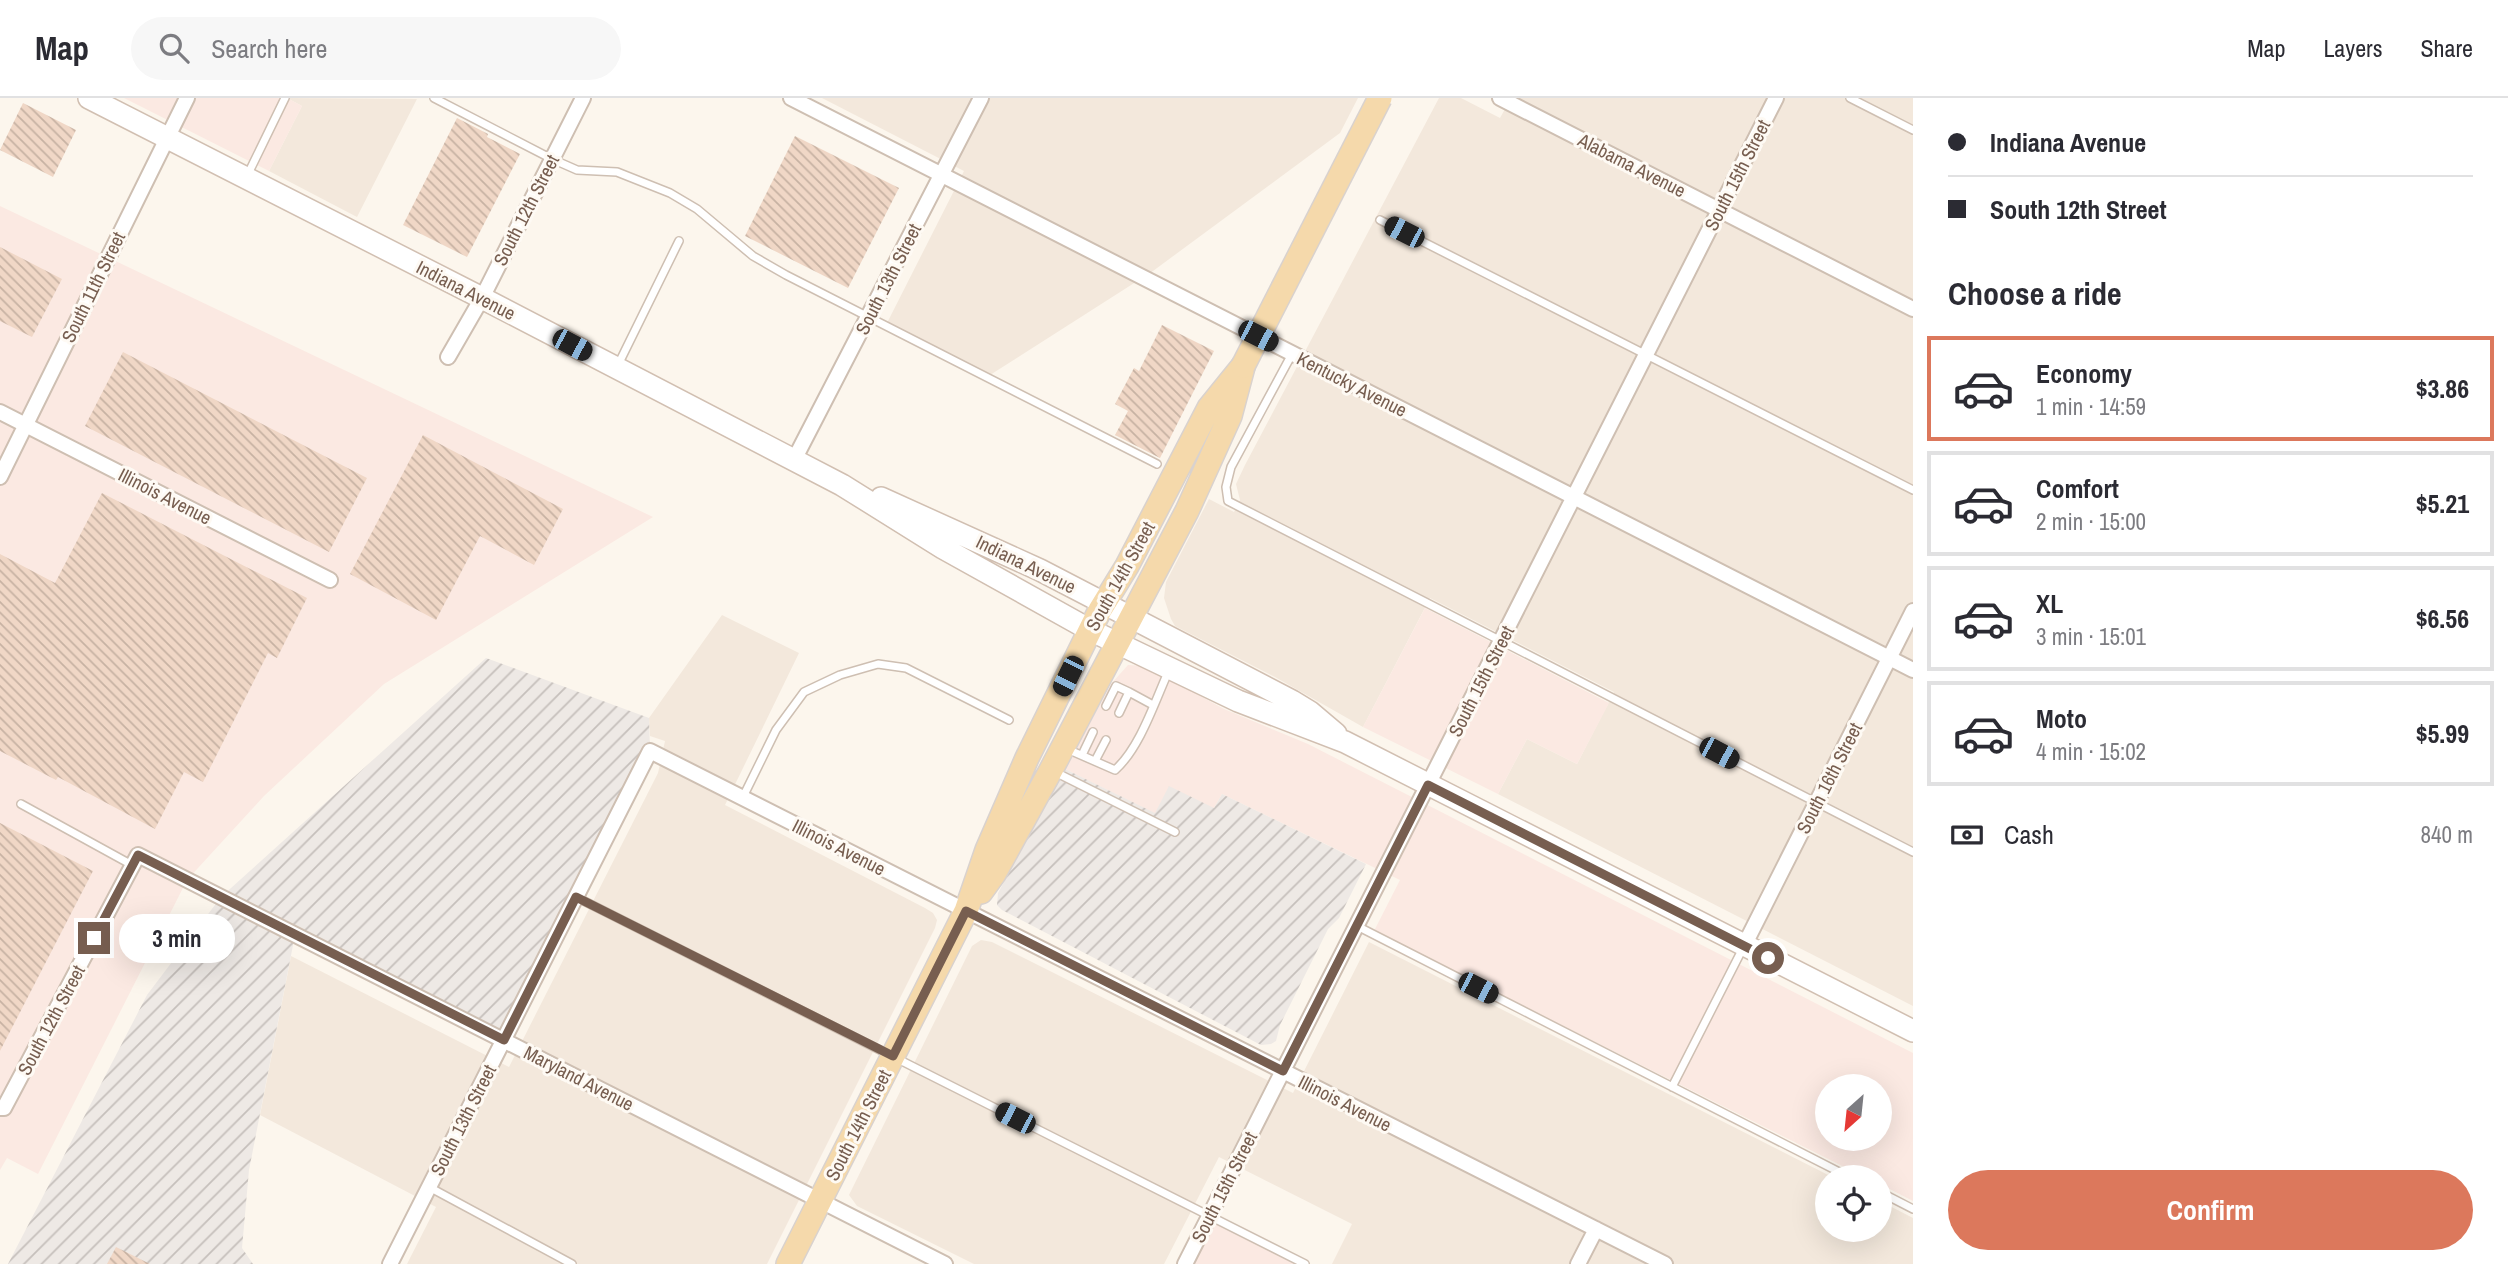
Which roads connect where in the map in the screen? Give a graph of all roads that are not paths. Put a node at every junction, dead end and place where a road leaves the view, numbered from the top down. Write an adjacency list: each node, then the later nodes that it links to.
1 (89, 98): 13 (main road, Indiana Avenue)
2 (187, 98): 13 (street, South 11th Street)
3 (285, 98): 16 (lane)
4 (434, 98): 14 (lane)
5 (583, 98): 14 (street, South 12th Street)
6 (791, 98): 15 (street, Kentucky Avenue)
7 (981, 98): 15 (street, South 13th Street)
8 (1380, 98): 26 (main road, South 14th Street, bridge)
9 (1500, 98): 17 (street, Alabama Avenue)
10 (1776, 98): 17 (street, South 15th Street)
11 (1850, 98): 12 (lane)
12 (1913, 130)
13 (167, 138): 16 (main road, Indiana Avenue); 29 (street, South 11th Street)
14 (552, 159): 20 (street, South 12th Street); 22 (lane)
15 (942, 175): 22 (street, South 13th Street); 23 (street, Kentucky Avenue)
16 (246, 178): 20 (main road, Indiana Avenue)
17 (1719, 210): 21 (street, Alabama Avenue); 24 (street, South 15th Street)
18 (1380, 220): 24 (lane)
19 (679, 241): 27 (lane)
20 (482, 298): 25 (street, South 12th Street); 27 (main road, Indiana Avenue)
21 (1913, 309)
22 (868, 317): 30 (street, South 13th Street); 31 (lane)
23 (1292, 354): 35 (street, Kentucky Avenue); 41 (lane)
24 (1646, 354): 34 (lane); 35 (street, South 15th Street)
25 (448, 357)
26 (1243, 366): 37 (main road, South 14th Street); 39 (main road, South 14th Street)
27 (617, 368): 30 (main road, Indiana Avenue)
28 (0, 412): 29 (street, Illinois Avenue)
29 (26, 425): 32 (street, South 11th Street); 36 (street, Illinois Avenue)
30 (794, 460): 33 (main road, Indiana Avenue)
31 (1157, 464)
32 (0, 477)
33 (842, 485): 37 (main road, Indiana Avenue); 40 (main road, Indiana Avenue)
34 (1913, 490)
35 (1574, 497): 41 (street, South 15th Street); 43 (street, Kentucky Avenue)
36 (330, 580)
37 (1105, 603): 39 (main road, Indiana Avenue); 40 (main road, South 14th Street)
38 (1913, 611): 43 (street, South 16th Street)
39 (1131, 617): 42 (main road, South 14th Street); 53 (main road, Indiana Avenue)
40 (1090, 630): 42 (main road, Indiana Avenue); 66 (main road, South 14th Street)
41 (1502, 639): 58 (street, South 15th Street); 60 (lane)
42 (1118, 644): 44 (main road, Indiana Avenue); 55 (main road, South 14th Street)
43 (1889, 658): 45 (street, Kentucky Avenue); 60 (street, South 16th Street)
44 (1170, 669): 47 (lane); 53 (main road, Indiana Avenue)
45 (1913, 670)
46 (1129, 692): 47 (lane); 48 (lane); 49 (lane)
47 (1153, 705): 56 (lane)
48 (1106, 706)
49 (1119, 713)
50 (1009, 720): 59 (lane)
51 (1093, 732): 55 (lane)
52 (1106, 740): 56 (lane)
53 (1345, 742): 58 (main road, Indiana Avenue)
54 (650, 751): 59 (street, Illinois Avenue); 65 (street, South 13th Street)
55 (1073, 751): 56 (lane); 57 (main road, South 14th Street)
56 (1095, 761)
57 (1051, 770): 62 (lane); 66 (main road, South 14th Street)
58 (1428, 785): 67 (street, South 15th Street); 68 (main road, Indiana Avenue)
59 (742, 798): 66 (street, Illinois Avenue)
60 (1816, 803): 63 (lane); 68 (street, South 16th Street)
61 (21, 804): 64 (lane)
62 (1175, 832)
63 (1913, 852)
64 (135, 860): 70 (street, Maryland Avenue); 74 (street, South 12th Street)
65 (576, 897): 70 (street, South 13th Street); 71 (lane)
66 (966, 911): 71 (main road, South 14th Street); 72 (street, Illinois Avenue)
67 (1356, 926): 72 (street, South 15th Street); 73 (lane)
68 (1744, 946): 69 (main road, Indiana Avenue); 73 (lane)
69 (1913, 1031)
70 (504, 1040): 76 (street, South 13th Street); 78 (street, Maryland Avenue)
71 (893, 1056): 78 (main road, South 14th Street); 80 (lane)
72 (1283, 1071): 80 (street, South 15th Street); 81 (street, Illinois Avenue)
73 (1672, 1087): 75 (lane)
74 (0, 1108)
75 (1825, 1165)
76 (429, 1187): 82 (street, South 13th Street); 83 (lane)
77 (1892, 1198): 79 (lane)
78 (820, 1200): 84 (main road, South 14th Street); 85 (street, Maryland Avenue)
79 (1913, 1209)
80 (1209, 1217): 86 (street, South 15th Street); 87 (lane)
81 (1596, 1229): 88 (street); 89 (street, Illinois Avenue)
82 (390, 1264)
83 (572, 1264)
84 (788, 1264)
85 (945, 1264)
86 (1185, 1264)
87 (1305, 1264)
88 (1578, 1264)
89 (1665, 1264)

